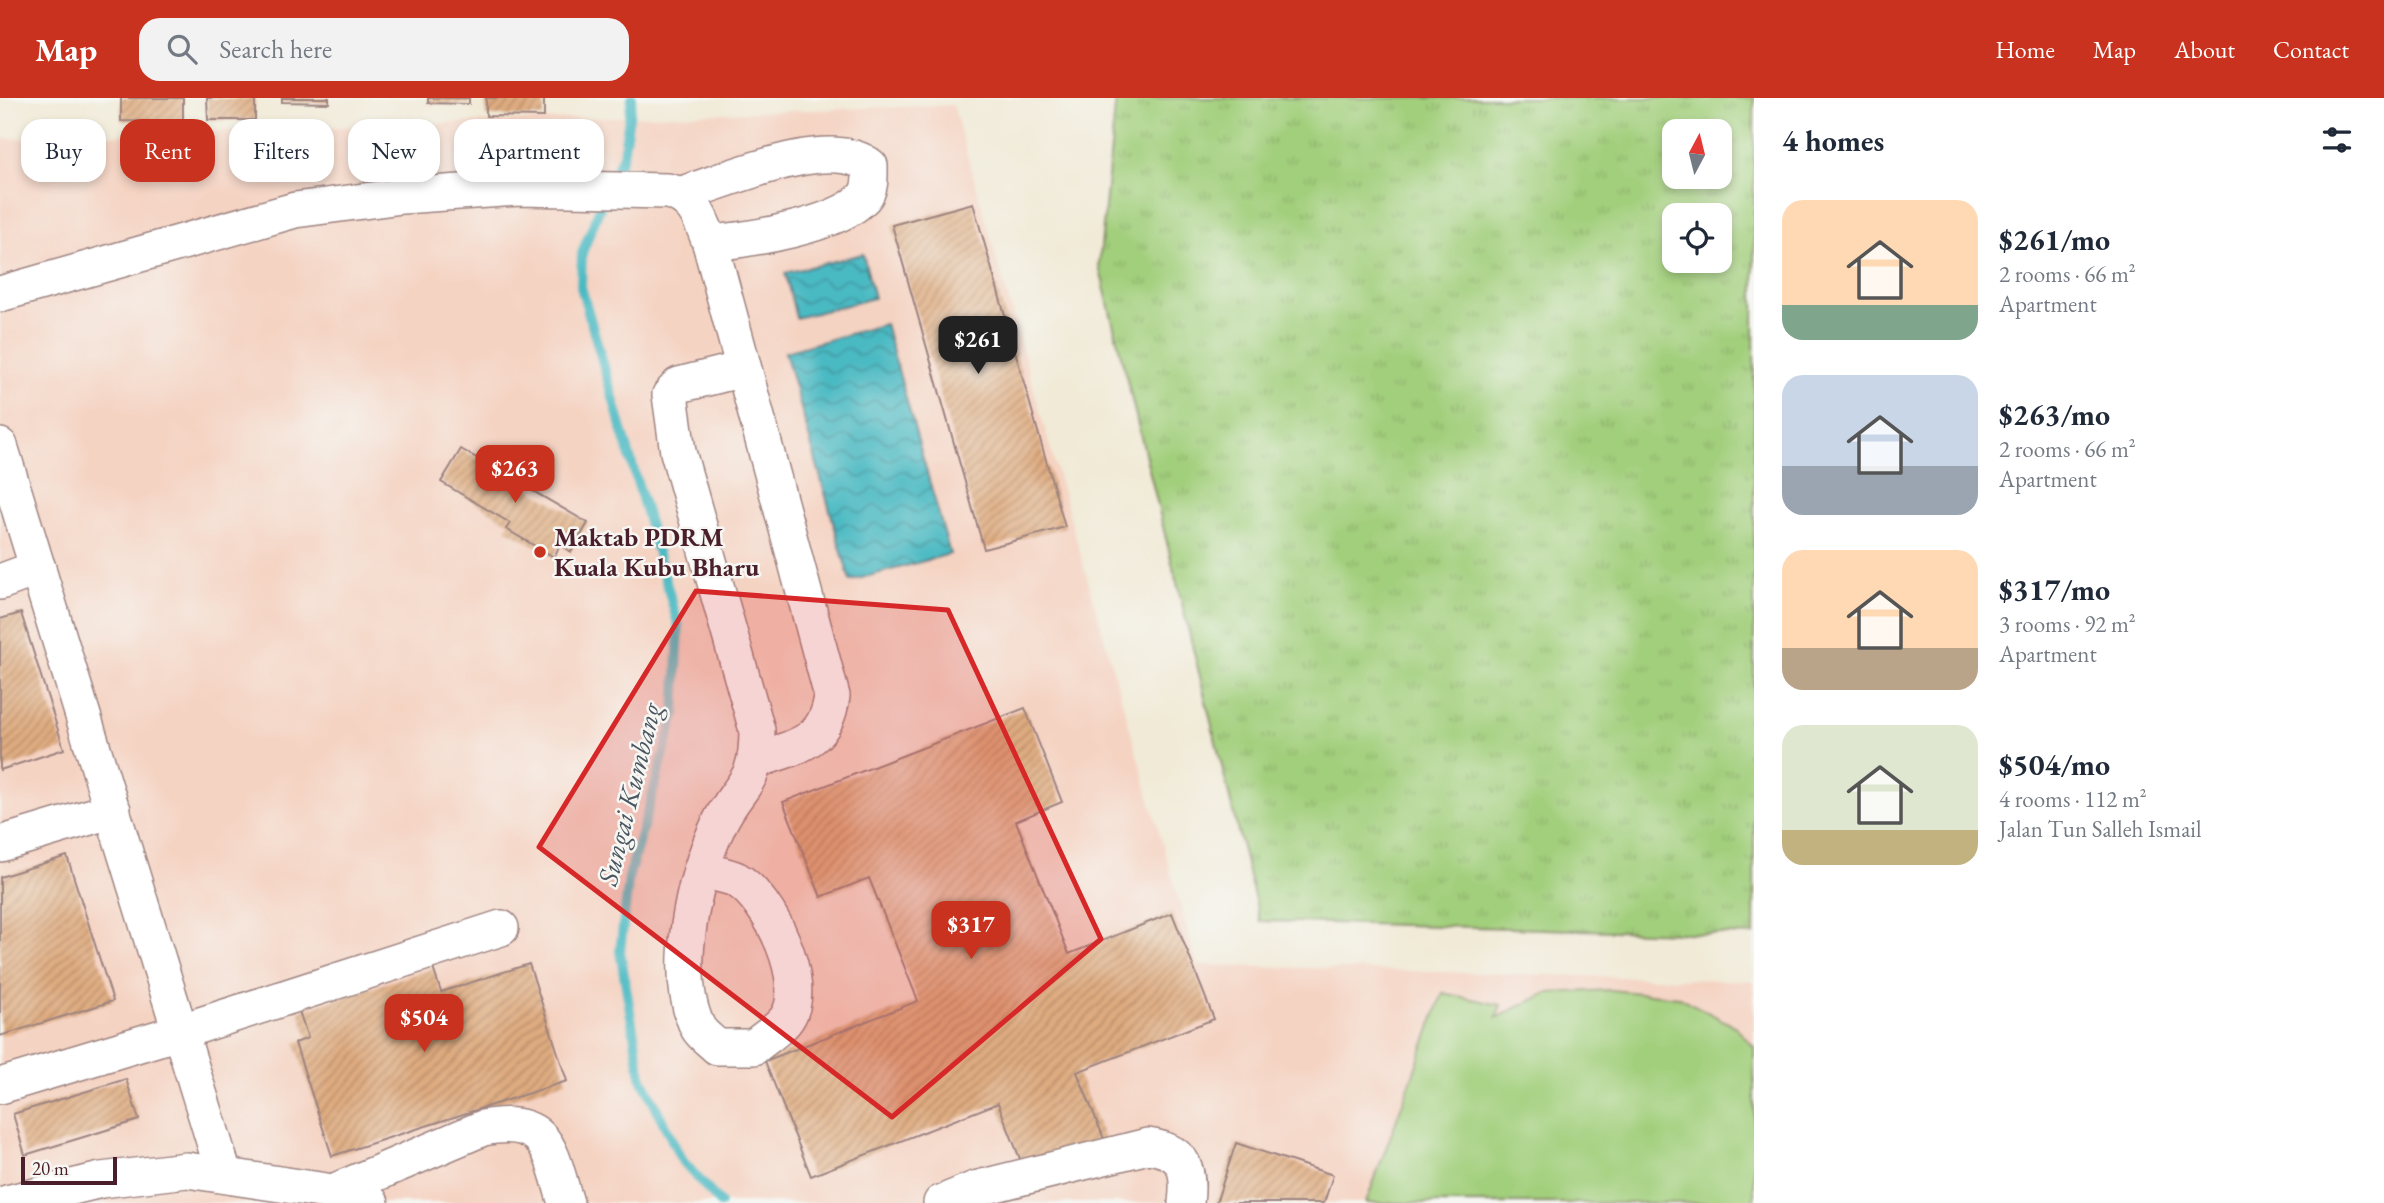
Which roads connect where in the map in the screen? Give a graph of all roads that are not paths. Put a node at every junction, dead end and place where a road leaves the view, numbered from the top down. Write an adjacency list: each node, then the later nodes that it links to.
1 (674, 192): 2 (street); 2 (street); 3 (street)
2 (710, 243): 4 (street)
3 (0, 293)
4 (743, 369): 8 (street); 8 (street)
5 (0, 446): 6 (street)
6 (38, 568): 7 (street); 9 (street)
7 (0, 582)
8 (757, 760): 11 (street)
9 (113, 810): 10 (street); 13 (street)
10 (0, 845)
11 (701, 870): 11 (street)
12 (500, 928): 13 (street)
13 (182, 1031): 14 (street); 15 (street)
14 (0, 1086)
15 (224, 1174): 16 (street); 17 (street)
16 (332, 1192): 18 (street); 19 (street)
17 (7, 1203)
18 (371, 1203)
19 (566, 1203)
20 (941, 1203): 21 (street)
21 (1186, 1203)

